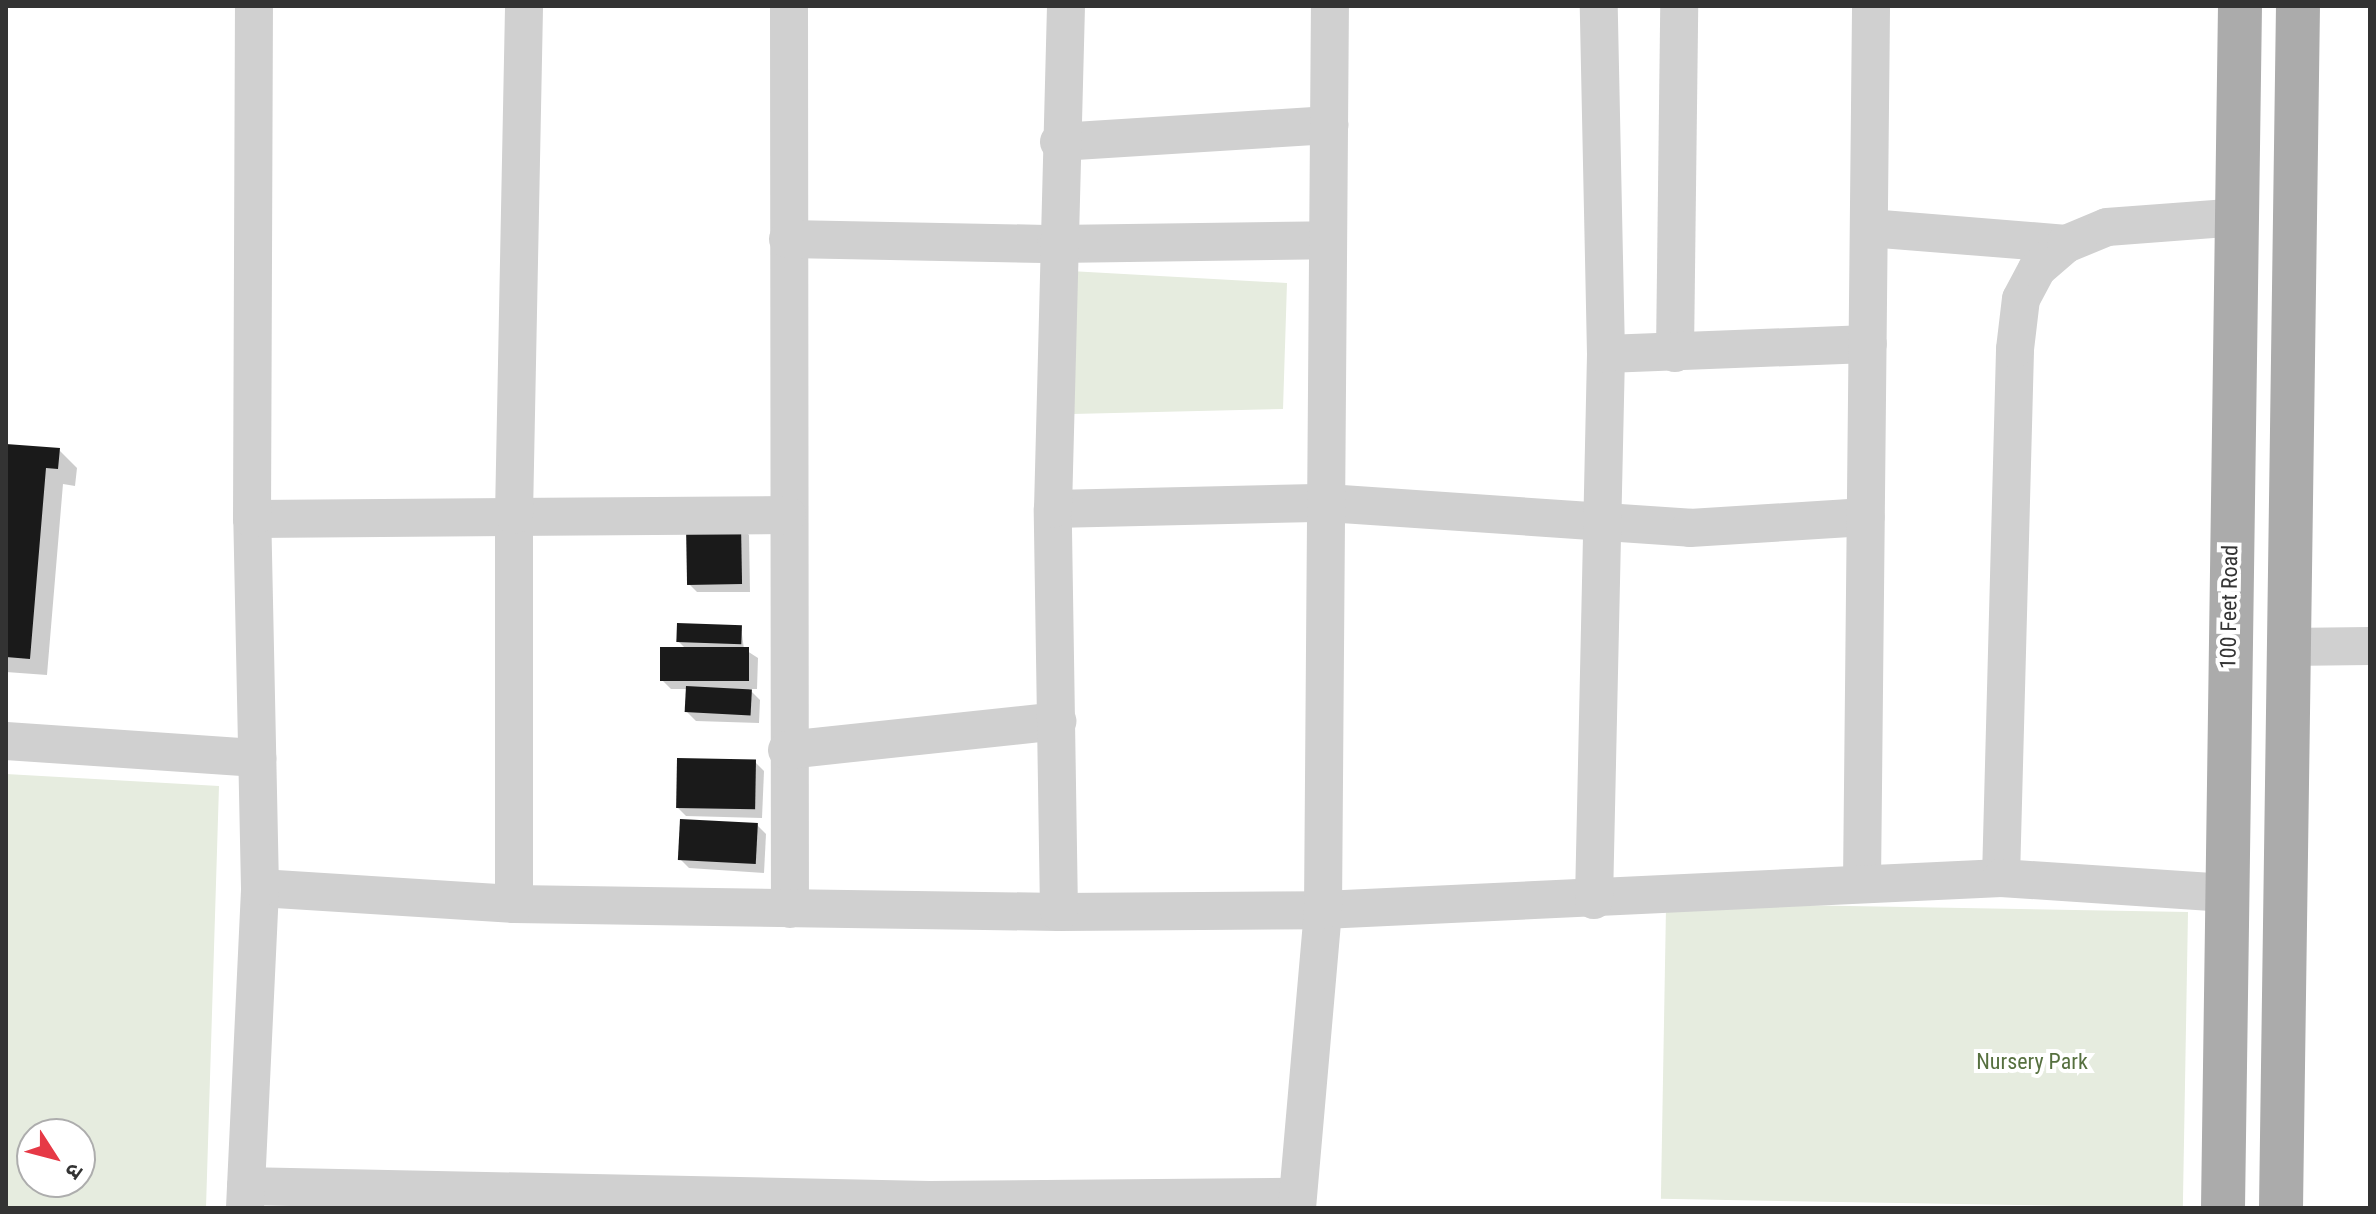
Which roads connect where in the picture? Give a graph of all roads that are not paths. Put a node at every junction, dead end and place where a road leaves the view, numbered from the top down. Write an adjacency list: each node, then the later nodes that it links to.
1 (254, 6): 27 (street)
2 (524, 6): 24 (street)
3 (789, 6): 15 (street)
4 (1066, 6): 12 (street)
5 (1330, 6): 11 (street)
6 (1599, 6): 21 (street)
7 (1679, 6): 20 (street)
8 (1871, 6): 14 (street)
9 (2240, 6): 13 (main road, 100 Feet Road)
10 (2298, 6): 31 (main road)
11 (1329, 125): 12 (street); 16 (street)
12 (1059, 142): 17 (street)
13 (2239, 217): 18 (street); 30 (main road, 100 Feet Road)
14 (1869, 228): 18 (street); 19 (street)
15 (788, 239): 17 (street); 25 (street)
16 (1327, 240): 17 (street); 22 (street)
17 (1056, 244): 23 (street)
18 (2066, 244): 36 (street)
19 (1868, 344): 20 (street); 26 (street)
20 (1675, 353): 21 (street)
21 (1606, 354): 28 (street)
22 (1327, 503): 23 (street); 28 (street); 43 (street)
23 (1053, 509): 32 (street)
24 (514, 515): 25 (street); 27 (street); 41 (street)
25 (787, 515): 34 (street)
26 (1866, 517): 28 (street); 37 (street)
27 (252, 519): 35 (street)
28 (1601, 525): 40 (street)
29 (2370, 646): 31 (street)
30 (2227, 647): 31 (main road); 39 (main road, 100 Feet Road)
31 (2286, 647): 51 (main road)
32 (1057, 721): 34 (street); 44 (street)
33 (6, 741): 35 (street)
34 (787, 750): 42 (street)
35 (257, 758): 38 (street)
36 (2001, 878): 37 (street); 39 (street)
37 (1862, 884): 40 (street)
38 (260, 888): 41 (street); 45 (street)
39 (2227, 893): 50 (main road, 100 Feet Road)
40 (1594, 900): 43 (street)
41 (514, 904): 42 (street)
42 (790, 909): 44 (street)
43 (1323, 910): 44 (street); 49 (street)
44 (1059, 912)
45 (245, 1197): 46 (street)
46 (629, 1202): 47 (street)
47 (761, 1203): 48 (street)
48 (1077, 1203): 49 (street)
49 (1297, 1203)
50 (2223, 1208)
51 (2281, 1208)

